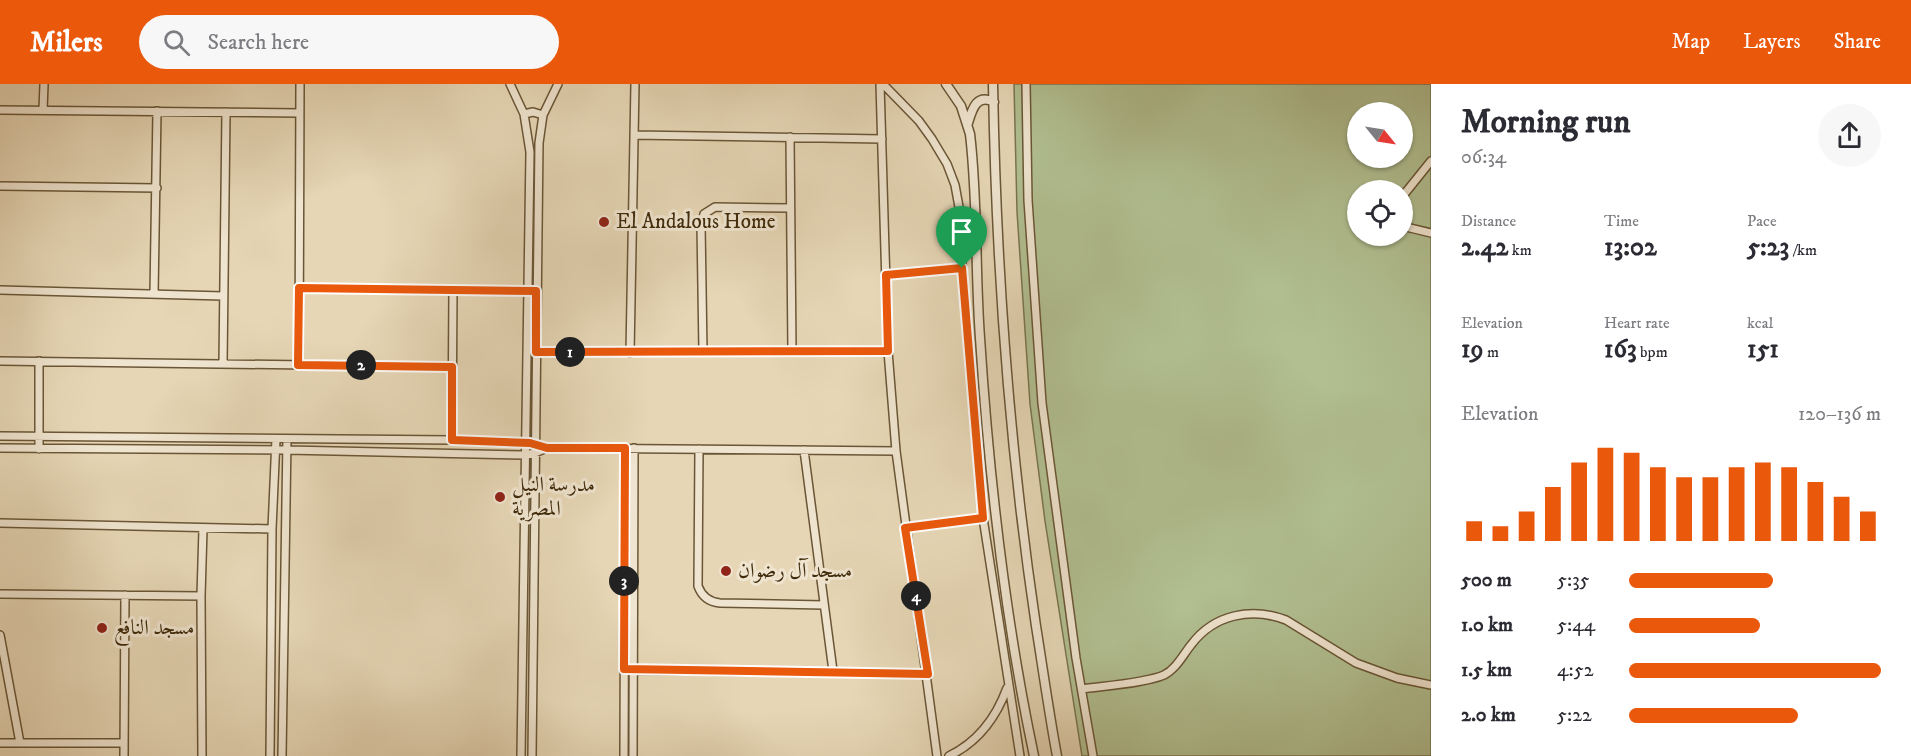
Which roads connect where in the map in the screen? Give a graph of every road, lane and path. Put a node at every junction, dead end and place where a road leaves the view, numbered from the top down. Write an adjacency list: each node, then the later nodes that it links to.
1 (44, 84): 12 (street)
2 (300, 84): 15 (street)
3 (510, 84): 16 (street)
4 (558, 84): 17 (street)
5 (635, 84): 19 (street)
6 (882, 84): 21 (street); 29 (street)
7 (946, 84): 18 (street)
8 (993, 84): 10 (street)
9 (1026, 84): 83 (street)
10 (994, 102): 18 (street); 99 (street)
11 (0, 110): 12 (street)
12 (43, 110): 13 (street)
13 (157, 111): 14 (street); 25 (street)
14 (226, 112): 15 (street); 37 (street)
15 (300, 113): 31 (street)
16 (524, 114): 17 (street); 34 (street)
17 (543, 115): 35 (street)
18 (968, 124): 98 (street)
19 (634, 135): 20 (street); 42 (street)
20 (790, 137): 21 (street); 26 (street)
21 (882, 139): 30 (street)
22 (1431, 161): 23 (street)
23 (1413, 183)
24 (0, 186): 25 (street)
25 (157, 188): 36 (street)
26 (790, 208): 40 (street); 41 (street)
27 (1413, 229): 28 (street)
28 (1431, 233)
29 (962, 268): 30 (street); 67 (street)
30 (886, 275): 38 (street)
31 (299, 288): 32 (street); 46 (street)
32 (453, 289): 34 (street); 47 (street)
33 (0, 290): 36 (street)
34 (527, 291): 35 (street); 53 (street)
35 (536, 291): 39 (street)
36 (154, 294): 37 (street)
37 (223, 296): 45 (street)
38 (888, 351): 41 (street); 64 (street)
39 (536, 352): 42 (street); 54 (street)
40 (703, 352): 41 (street); 42 (street)
41 (792, 352)
42 (630, 353)
43 (0, 361): 44 (street)
44 (39, 361): 45 (street); 49 (street)
45 (223, 364): 46 (street)
46 (298, 365): 47 (street)
47 (452, 367): 52 (street)
48 (0, 436): 49 (street)
49 (39, 437): 50 (street); 59 (street)
50 (276, 439): 51 (street); 61 (street)
51 (286, 439): 52 (street); 62 (street)
52 (452, 440): 53 (street)
53 (525, 443): 54 (street); 66 (street)
54 (535, 444): 56 (street); 65 (street)
55 (0, 448): 59 (street)
56 (547, 448): 57 (street); 65 (street)
57 (625, 448): 58 (street); 77 (street)
58 (634, 448): 60 (street); 78 (street)
59 (39, 449): 61 (street)
60 (699, 449): 63 (street); 75 (street)
61 (276, 450): 62 (street); 71 (street)
62 (287, 450): 66 (street); 90 (street)
63 (804, 450): 64 (street); 75 (street)
64 (896, 451): 69 (street)
65 (535, 453): 66 (street); 92 (street)
66 (525, 454): 91 (street)
67 (983, 518): 69 (street); 82 (street)
68 (0, 523): 70 (street)
69 (905, 528): 80 (street)
70 (204, 529): 71 (street); 74 (street)
71 (272, 529): 89 (street)
72 (0, 594): 73 (street)
73 (125, 596): 74 (street); 86 (street)
74 (201, 596): 88 (street)
75 (824, 605): 79 (street)
76 (0, 635): 85 (street)
77 (624, 669): 78 (street); 93 (street)
78 (633, 670): 79 (street); 94 (street)
79 (832, 671): 80 (street)
80 (928, 674): 95 (street)
81 (1431, 685): 83 (street)
82 (1007, 686): 96 (street); 97 (street)
83 (1082, 689): 100 (street)
84 (0, 743): 85 (street)
85 (20, 743): 86 (street)
86 (124, 743): 87 (street)
87 (124, 756)
88 (202, 756)
89 (270, 756)
90 (282, 756)
91 (521, 756)
92 (532, 756)
93 (624, 756)
94 (633, 756)
95 (937, 756)
96 (949, 756)
97 (1020, 756)
98 (1034, 756)
99 (1057, 756)
100 (1093, 756)

